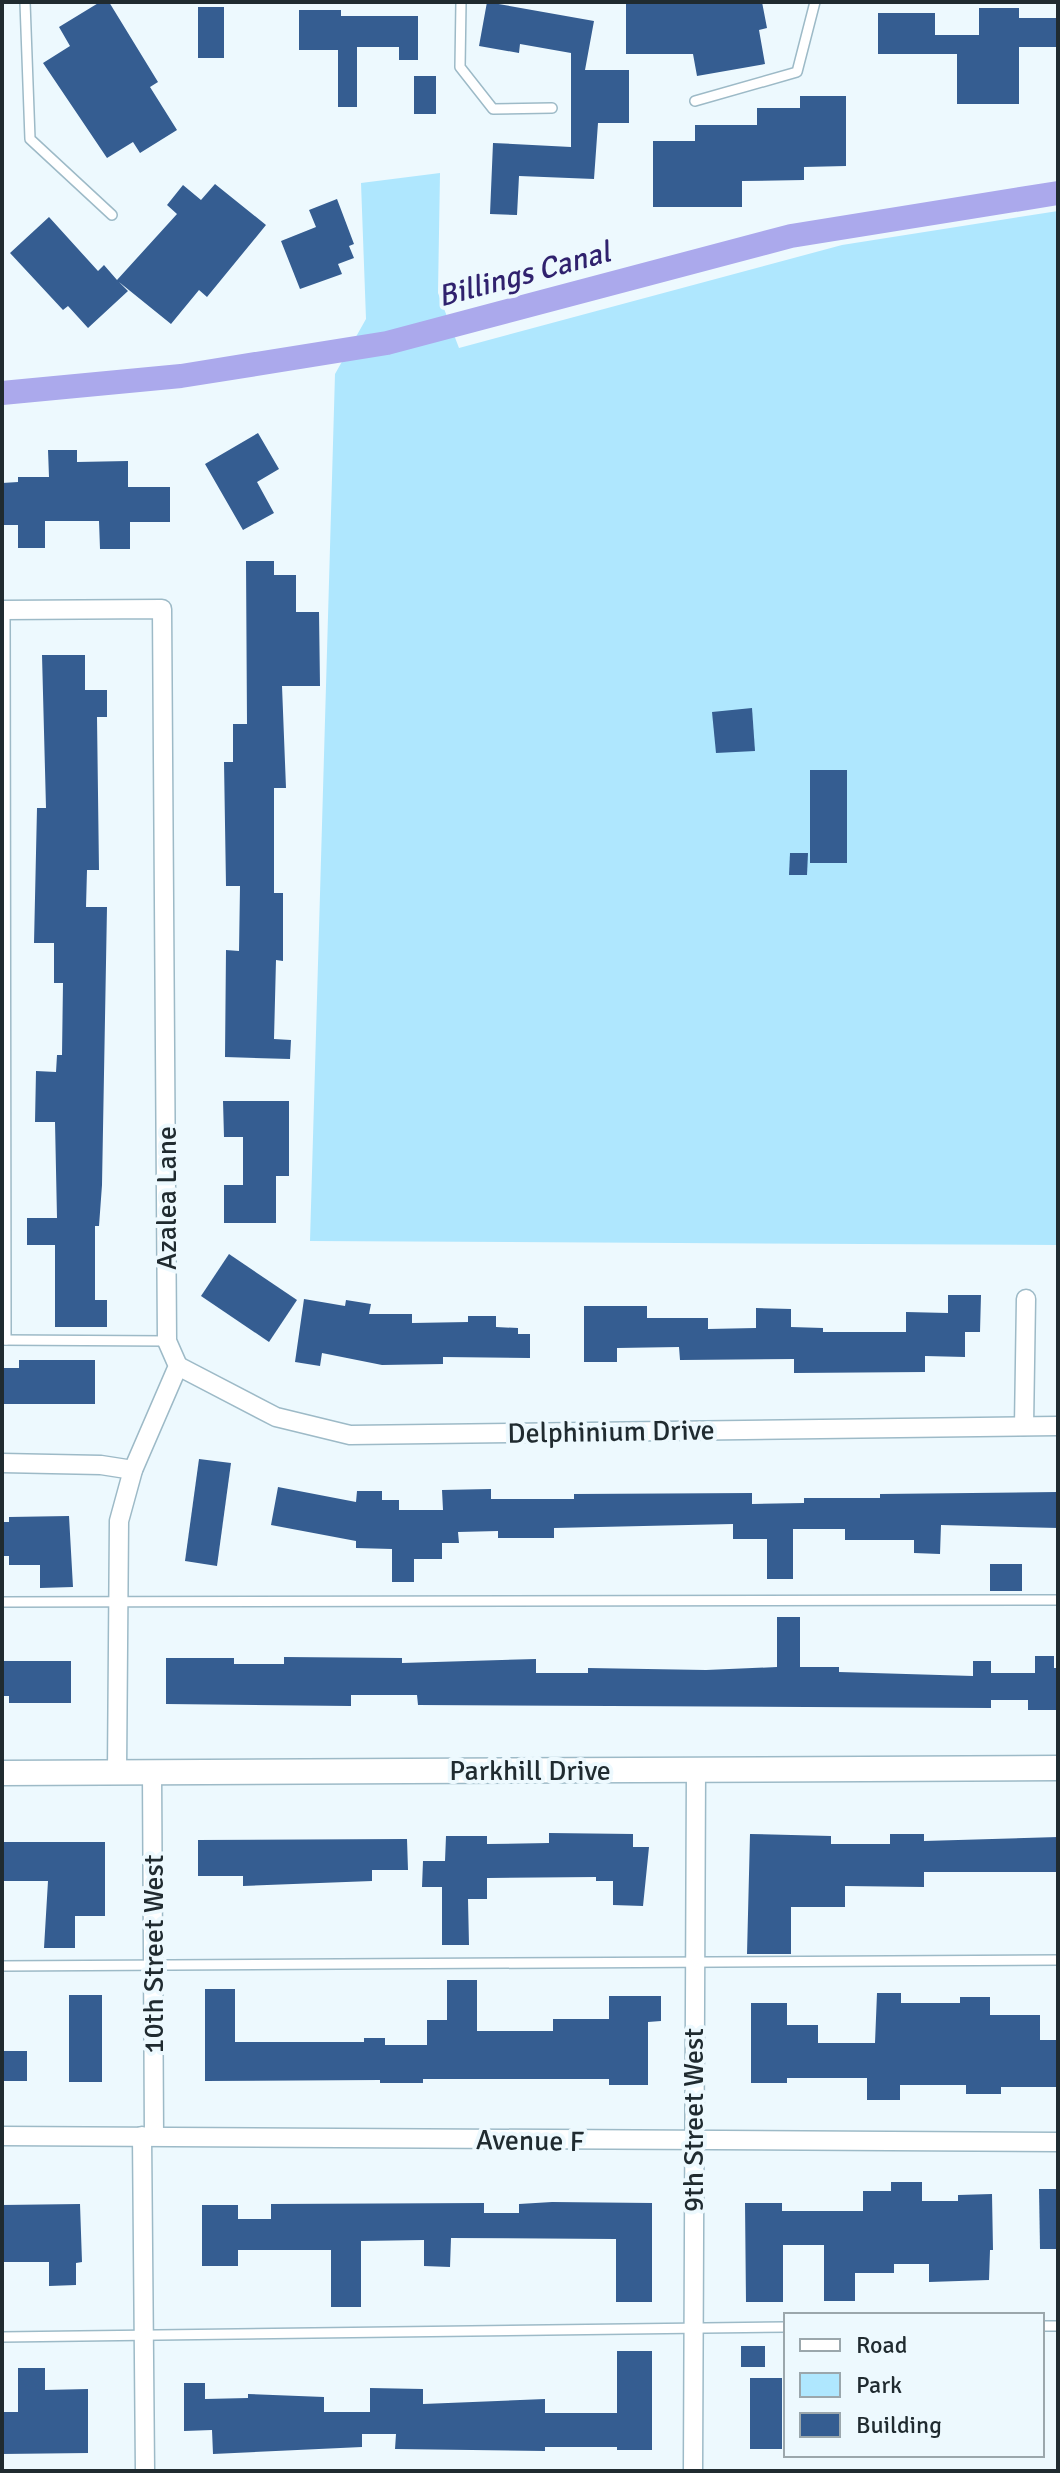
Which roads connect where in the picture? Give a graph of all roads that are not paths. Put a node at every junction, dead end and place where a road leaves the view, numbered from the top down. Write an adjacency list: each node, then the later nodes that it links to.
1 (25, 2): 6 (lane)
2 (461, 2): 5 (lane)
3 (815, 2): 4 (lane)
4 (695, 101)
5 (552, 108)
6 (112, 215)
7 (4, 610): 9 (lane); 10 (street, Azalea Lane)
8 (1026, 1299): 12 (street)
9 (4, 1340): 10 (lane)
10 (167, 1341): 11 (street, Azalea Lane)
11 (178, 1366): 12 (street, Delphinium Drive); 15 (street)
12 (1024, 1426): 13 (street, Delphinium Drive)
13 (1058, 1426)
14 (2, 1463): 15 (street)
15 (133, 1470): 18 (street)
16 (1058, 1600): 18 (lane)
17 (2, 1602): 18 (lane)
18 (118, 1602): 21 (street)
19 (1058, 1768): 20 (street, Parkhill Drive)
20 (696, 1769): 22 (street, Parkhill Drive); 25 (street, 9th Street West)
21 (117, 1772): 22 (street, Parkhill Drive); 23 (street, Parkhill Drive)
22 (152, 1772): 27 (street, 10th Street West)
23 (2, 1773)
24 (1058, 1960): 25 (lane)
25 (694, 1961): 27 (lane); 30 (street, 9th Street West)
26 (2, 1966): 27 (lane)
27 (152, 1967): 29 (street, 10th Street West)
28 (2, 2136): 29 (street, Avenue F)
29 (148, 2136): 30 (street, Avenue F); 34 (street, 10th Street West)
30 (693, 2142): 31 (street, Avenue F); 32 (street, 9th Street West)
31 (1058, 2142)
32 (692, 2327): 33 (lane); 34 (lane); 37 (street, 9th Street West)
33 (784, 2327)
34 (143, 2336): 35 (lane); 36 (street, 10th Street West)
35 (2, 2337)
36 (145, 2471)
37 (693, 2471)

